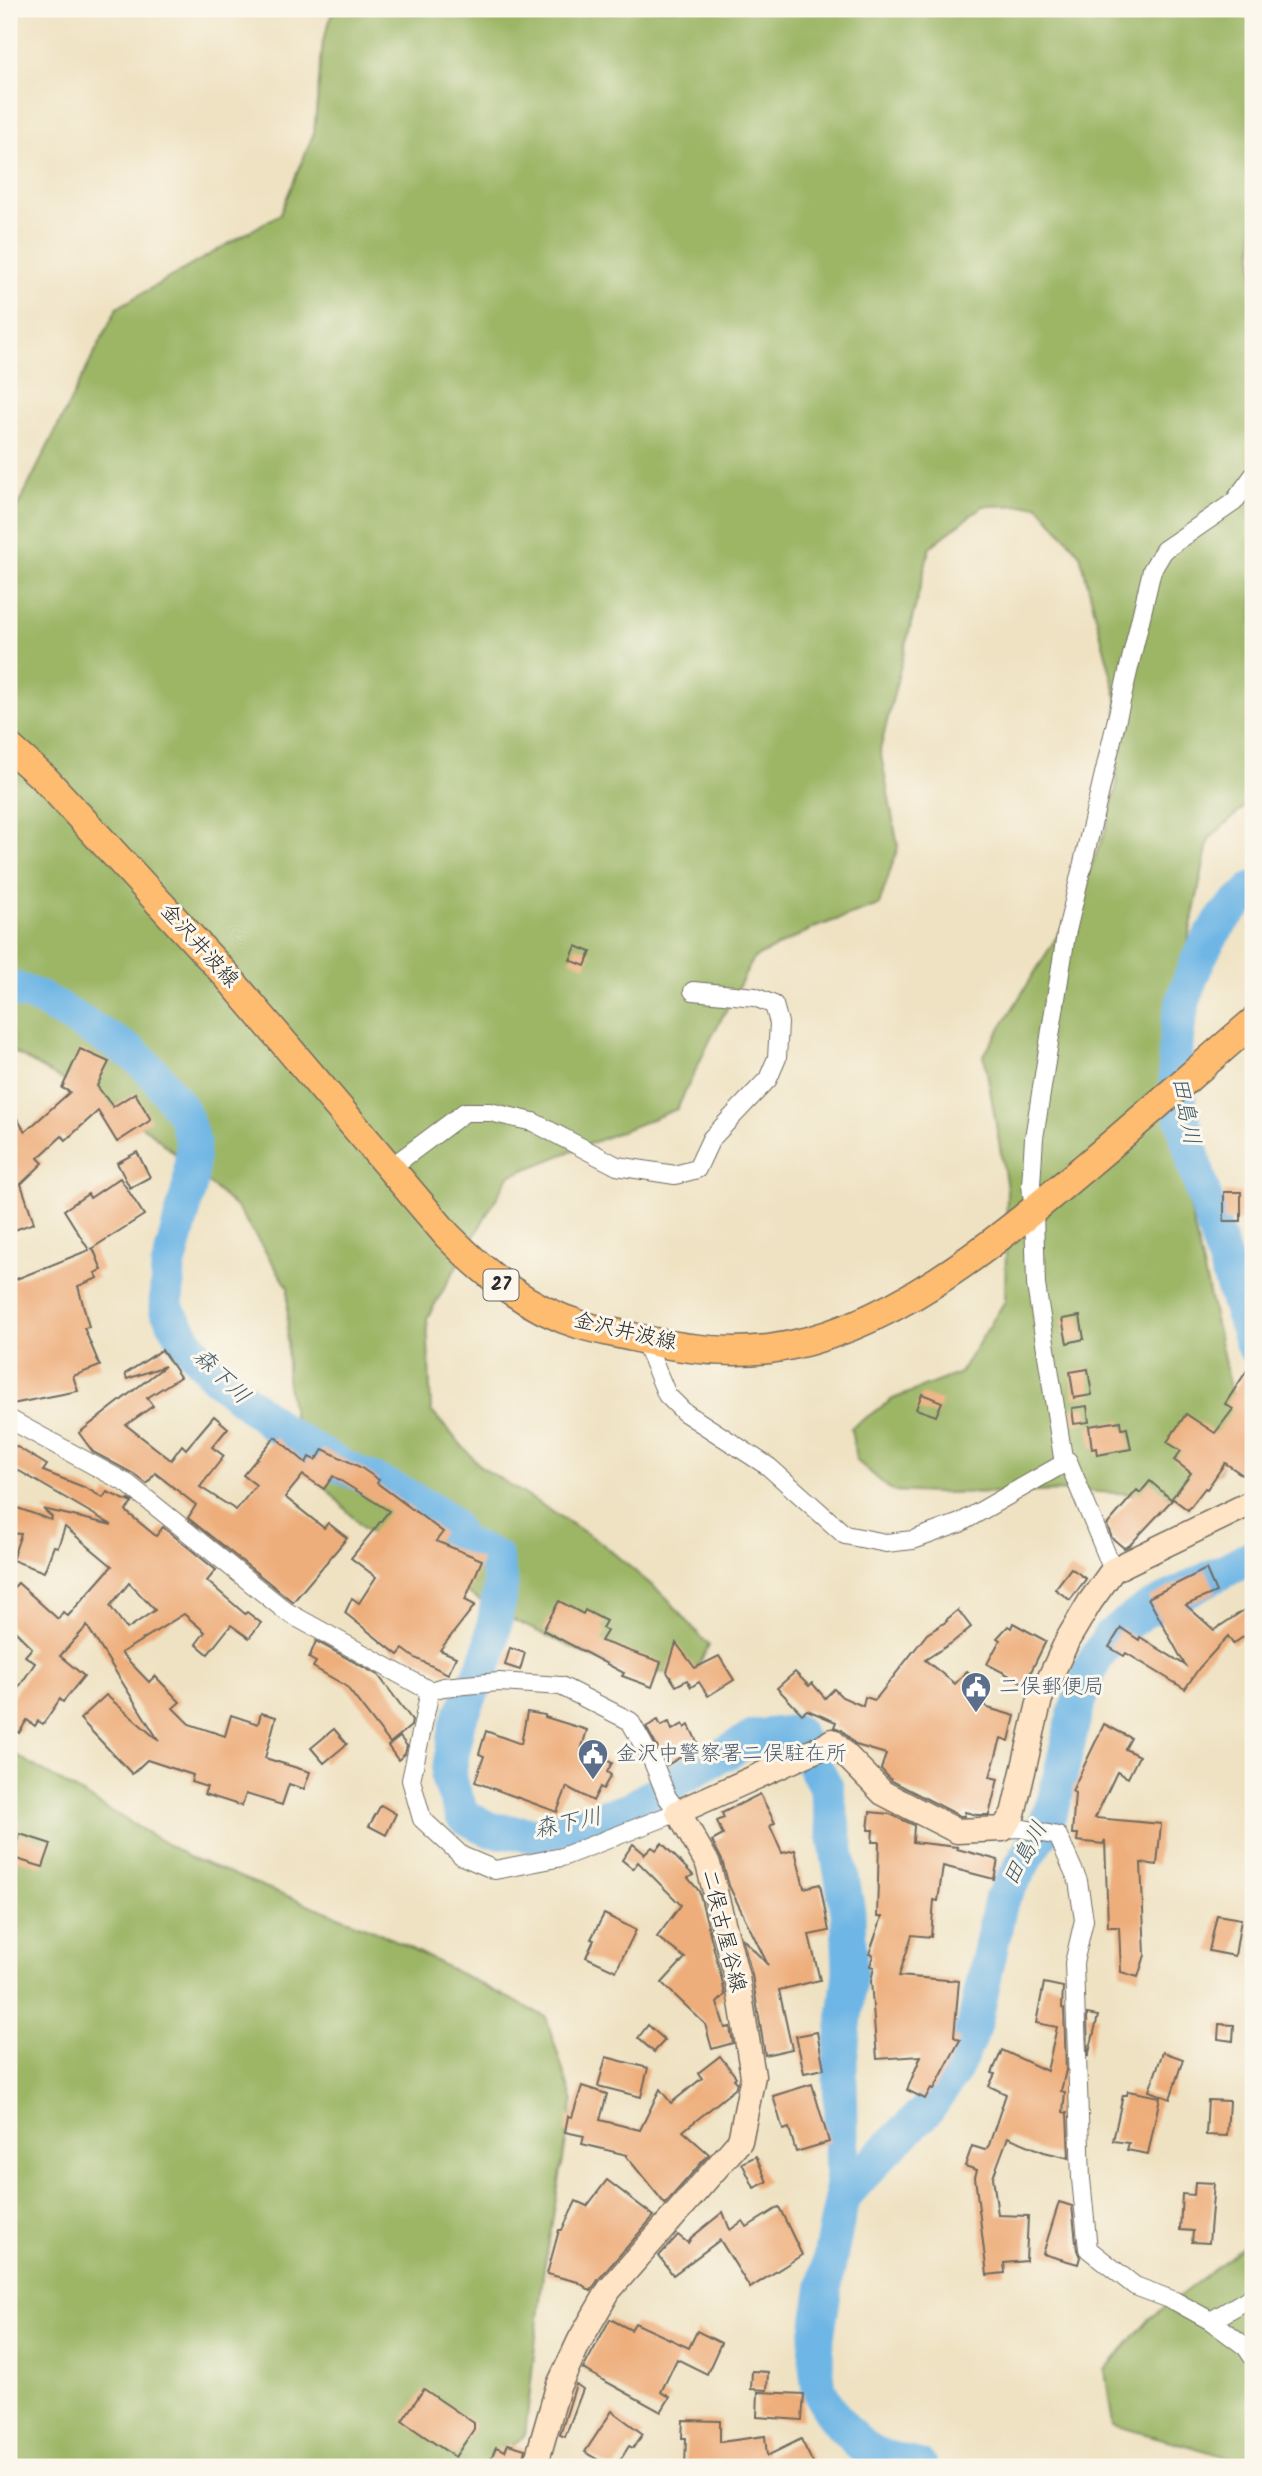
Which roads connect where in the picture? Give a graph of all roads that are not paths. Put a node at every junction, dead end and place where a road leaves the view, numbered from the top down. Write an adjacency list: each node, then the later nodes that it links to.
1 (1253, 476): 6 (street)
2 (9, 747): 5 (main road, 金沢井波線 / 27)
3 (693, 991): 5 (street)
4 (1253, 1022): 6 (main road, 金沢井波線 / 27)
5 (390, 1168): 7 (main road, 金沢井波線 / 27)
6 (1034, 1210): 7 (main road, 金沢井波線 / 27); 9 (street)
7 (644, 1340): 9 (street)
8 (9, 1419): 12 (street)
9 (1064, 1464): 11 (street)
10 (1253, 1502): 11 (main road)
11 (1113, 1570): 14 (main road)
12 (437, 1689): 13 (street); 13 (street)
13 (672, 1804): 14 (main road); 18 (main road, 二俣古屋谷線)
14 (1011, 1829): 16 (street)
15 (1253, 2296): 16 (street)
16 (1211, 2320): 17 (street)
17 (1253, 2357)
18 (535, 2467)

